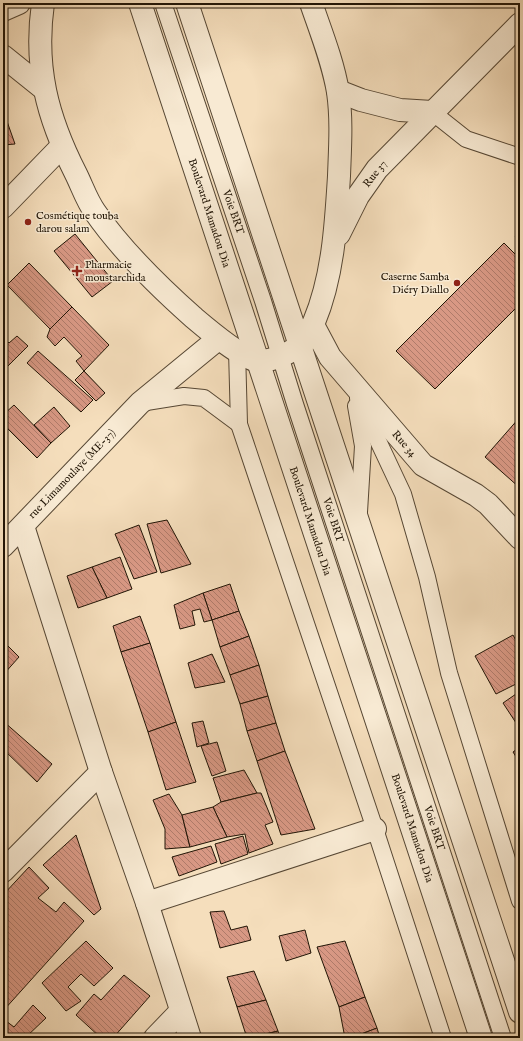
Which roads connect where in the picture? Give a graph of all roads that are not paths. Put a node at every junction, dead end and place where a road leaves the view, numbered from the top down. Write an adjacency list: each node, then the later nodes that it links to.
1 (19, 3): 7 (street)
2 (43, 3): 10 (street)
3 (140, 3): 22 (street, Boulevard Mamadou Dia)
4 (163, 3): 21 (lane, Voie BRT)
5 (187, 3): 19 (street)
6 (311, 3): 11 (street)
7 (3, 10)
8 (520, 24): 12 (street, Rue 37)
9 (3, 56): 10 (street)
10 (44, 89): 13 (street)
11 (338, 91): 12 (street); 16 (street)
12 (432, 112): 14 (lane); 16 (street, Rue 37)
13 (62, 146): 15 (street); 18 (street)
14 (520, 157)
15 (3, 207)
16 (332, 247): 17 (street)
17 (312, 325): 19 (street); 23 (street, Rue 34)
18 (218, 339): 20 (street); 24 (street, rue Limamoulaye (ME-37))
19 (300, 345): 21 (street); 26 (street)
20 (237, 350): 22 (street); 25 (lane)
21 (280, 357): 22 (street); 41 (lane, Voie BRT)
22 (258, 361): 40 (street, Boulevard Mamadou Dia)
23 (351, 383): 26 (lane); 28 (street, Rue 34); 33 (lane)
24 (140, 403): 25 (lane); 27 (street, rue Limamoulaye (ME-37))
25 (239, 424): 31 (lane)
26 (358, 520): 36 (street)
27 (23, 526): 29 (street, rue Limamoulaye (ME-37)); 30 (street)
28 (520, 538)
29 (3, 546)
30 (101, 772): 32 (street); 34 (street)
31 (375, 829): 34 (street); 39 (lane)
32 (3, 870)
33 (520, 901)
34 (147, 903): 35 (street)
35 (181, 1011): 37 (street); 38 (street)
36 (520, 1012)
37 (155, 1038)
38 (190, 1038)
39 (443, 1038)
40 (481, 1038)
41 (503, 1038)

